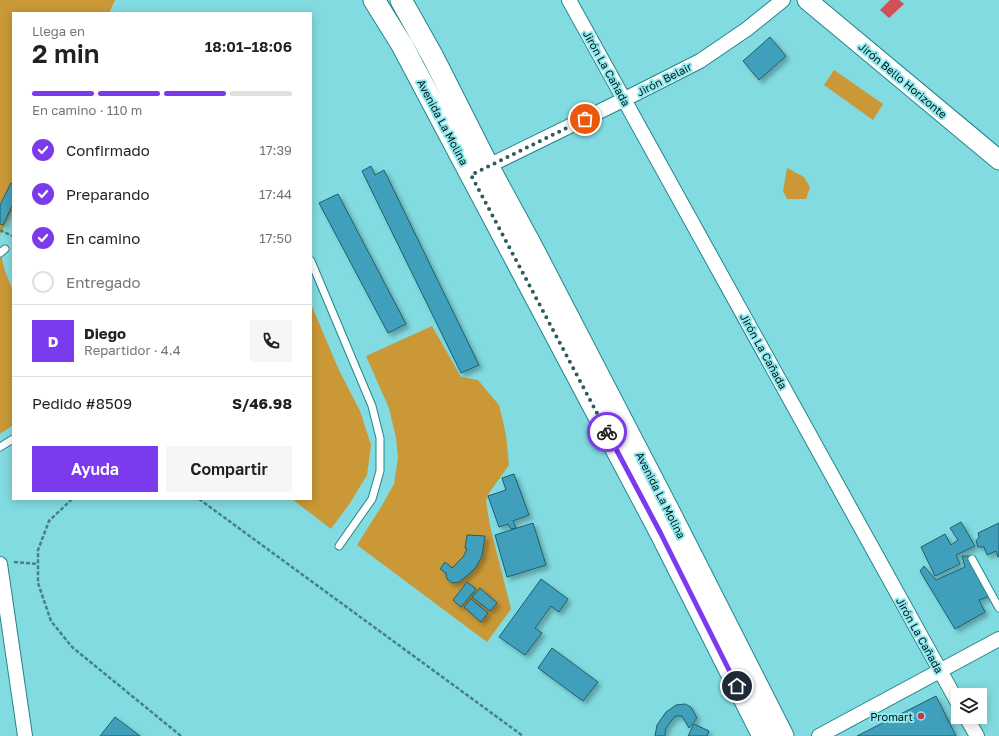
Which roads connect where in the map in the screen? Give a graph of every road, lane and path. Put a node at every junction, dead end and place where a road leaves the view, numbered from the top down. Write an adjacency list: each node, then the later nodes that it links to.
1 (374, 0): 8 (main road, Avenida La Molina)
2 (401, 0): 8 (main road, Avenida La Molina)
3 (569, 0): 6 (street, Jirón La Cañada)
4 (782, 0): 6 (street, Jirón Belair)
5 (807, 0): 7 (street, Jirón Bello Horizonte)
6 (625, 99): 8 (street, Jirón Belair); 22 (street, Jirón La Cañada)
7 (999, 160)
8 (479, 170): 28 (main road, Avenida La Molina); 29 (main road, Avenida La Molina)
9 (0, 230): 10 (path)
10 (12, 236)
11 (312, 263): 16 (lane)
12 (12, 441): 13 (lane)
13 (0, 447)
14 (71, 500): 19 (path)
15 (200, 500): 27 (path)
16 (339, 546)
17 (972, 559): 20 (lane)
18 (4, 562): 19 (path); 25 (street)
19 (38, 564): 26 (path)
20 (999, 608)
21 (999, 639): 22 (street)
22 (939, 670): 23 (street, Jirón La Cañada); 30 (street)
23 (951, 691)
24 (970, 724): 31 (street)
25 (25, 736)
26 (181, 736)
27 (523, 736)
28 (763, 736)
29 (783, 736)
30 (819, 736)
31 (977, 736)

